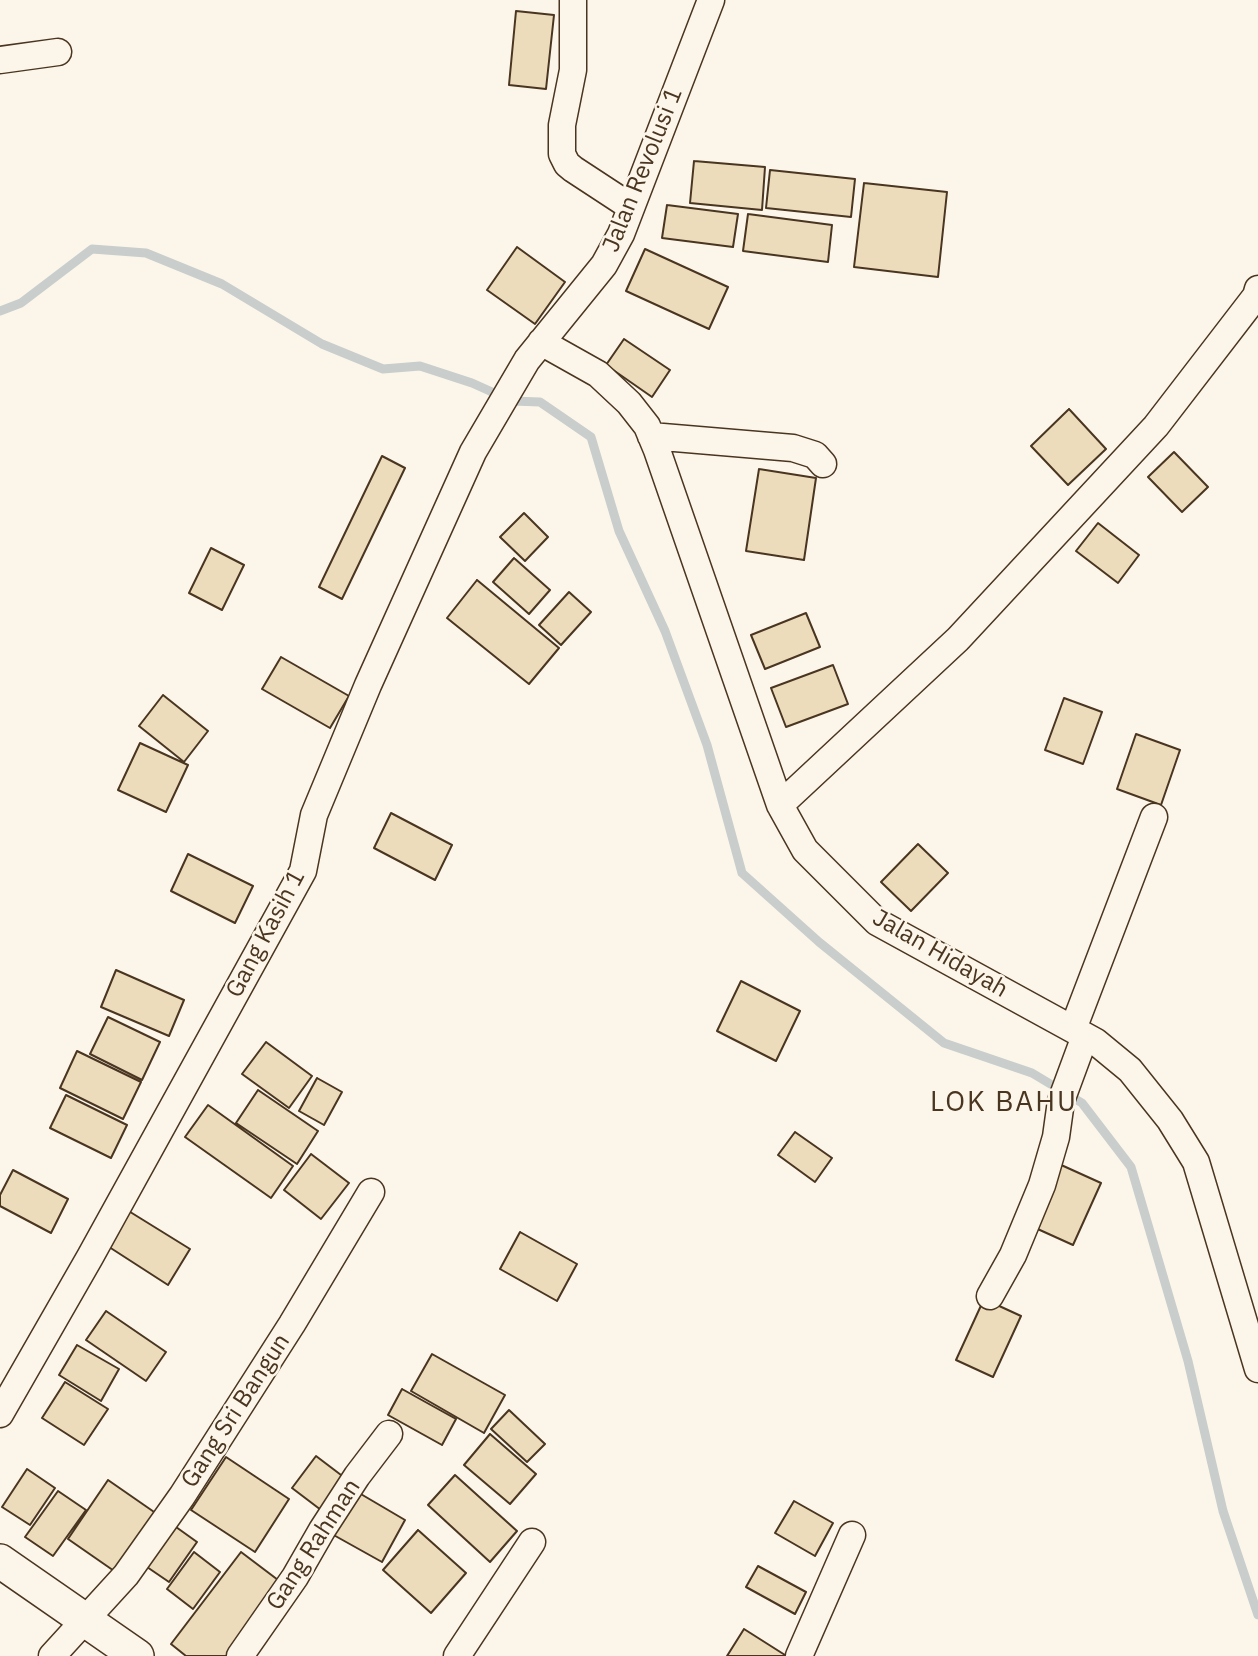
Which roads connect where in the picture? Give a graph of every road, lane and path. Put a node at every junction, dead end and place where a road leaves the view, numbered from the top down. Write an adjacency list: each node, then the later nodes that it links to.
1 (573, 0): 5 (street)
2 (711, 0): 5 (street, Jalan Revolusi 1)
3 (58, 52): 4 (street)
4 (0, 60)
5 (631, 207): 7 (street, Jalan Revolusi 1)
6 (1257, 295): 10 (street)
7 (534, 351): 8 (street, Jalan Hidayah); 16 (street, Gang Kasih 1)
8 (651, 436): 9 (street); 10 (street, Jalan Hidayah)
9 (823, 464)
10 (780, 805): 12 (street, Jalan Hidayah)
11 (1154, 817): 12 (street)
12 (1079, 1032): 14 (street); 15 (street, Jalan Hidayah)
13 (371, 1192): 21 (street, Gang Sri Bangun)
14 (990, 1296)
15 (1258, 1369)
16 (0, 1414)
17 (389, 1434): 24 (street, Gang Rahman)
18 (852, 1535): 26 (street)
19 (532, 1542): 25 (street)
20 (0, 1561): 21 (street)
21 (87, 1620): 22 (street, Gang Sri Bangun); 23 (street)
22 (52, 1656)
23 (137, 1656)
24 (240, 1656)
25 (457, 1656)
26 (799, 1656)

